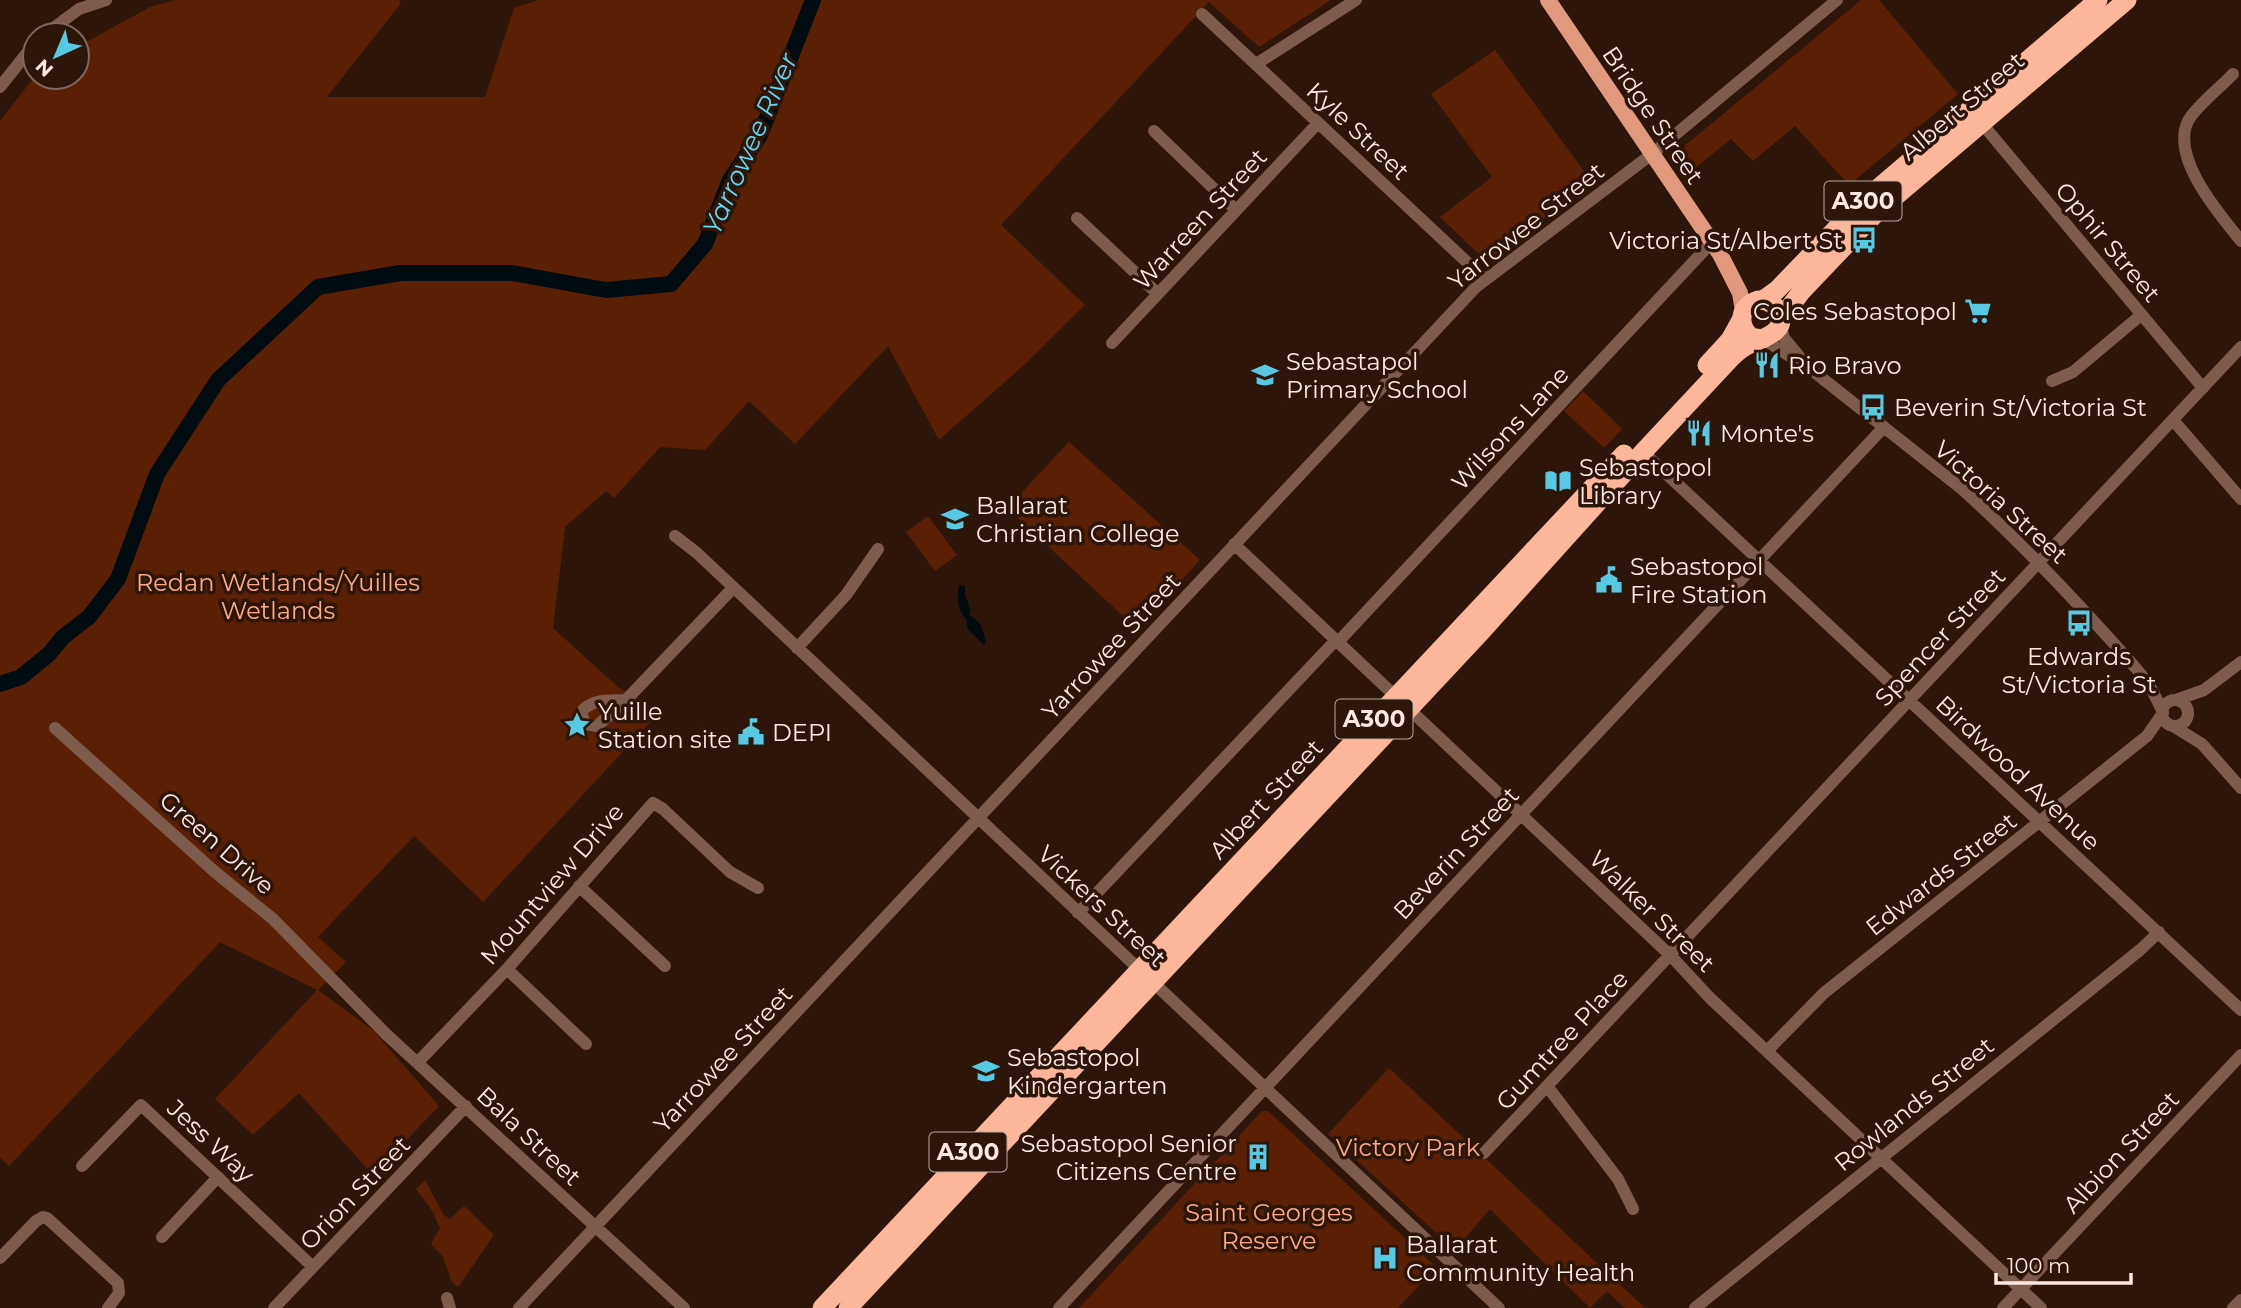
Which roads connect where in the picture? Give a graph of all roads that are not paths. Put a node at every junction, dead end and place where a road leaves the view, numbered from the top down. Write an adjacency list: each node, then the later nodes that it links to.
1 (106, 0): 8 (street)
2 (1356, 0): 10 (street)
3 (1548, 0): 16 (main road, Bridge Street)
4 (1837, 0): 16 (street, Yarrowee Street)
5 (2127, 0): 6 (highway, Albert Street / A300)
6 (2098, 5): 13 (highway, Albert Street / A300)
7 (1202, 14): 10 (street, Kyle Street)
8 (63, 21)
9 (21, 61): 12 (street)
10 (1256, 64): 14 (street, Kyle Street)
11 (2234, 74): 19 (street)
12 (0, 87)
13 (1975, 115): 23 (highway, Albert Street / A300); 24 (street, Ophir Street); 26 (highway, Albert Street / A300)
14 (1318, 123): 17 (street, Warreen Street); 21 (street, Kyle Street)
15 (1154, 131): 17 (street)
16 (1652, 154): 20 (main road, Bridge Street); 21 (street, Yarrowee Street)
17 (1236, 209): 22 (street, Warreen Street)
18 (1077, 218): 22 (street)
19 (2241, 241)
20 (1716, 248): 23 (main road); 25 (main road); 43 (street, Wilsons Lane)
21 (1485, 279): 38 (street, Yarrowee Street)
22 (1158, 293): 28 (street, Warreen Street)
23 (1763, 300): 25 (highway); 26 (highway)
24 (2141, 315): 31 (street); 32 (street, Ophir Street)
25 (1742, 316): 27 (highway); 51 (highway, Albert Street / A300)
26 (1780, 322): 27 (highway); 30 (street, Victoria Street)
27 (1763, 339): 30 (street, Victoria Street); 35 (highway, Albert Street / A300)
28 (1112, 343)
29 (2241, 347): 32 (street, Spencer Street)
30 (1812, 371): 34 (street, Victoria Street)
31 (2052, 381)
32 (2203, 388): 33 (street, Spencer Street)
33 (2173, 420): 36 (street); 41 (street, Spencer Street)
34 (1884, 427): 40 (street, Beverin Street); 41 (street, Victoria Street)
35 (1643, 452): 40 (street, Birdwood Avenue); 51 (highway, Albert Street / A300)
36 (2241, 499)
37 (675, 536): 42 (street, Vickers Street)
38 (1234, 544): 43 (street, Walker Street); 60 (street, Yarrowee Street)
39 (878, 549): 44 (street)
40 (1760, 560): 49 (street, Birdwood Avenue); 59 (street, Beverin Street)
41 (2039, 561): 46 (street, Victoria Street); 49 (street, Spencer Street)
42 (733, 587): 44 (street, Vickers Street); 48 (street)
43 (1337, 641): 51 (street, Walker Street); 64 (street, Wilsons Lane)
44 (797, 648): 60 (street, Vickers Street)
45 (2241, 662): 47 (street)
46 (2146, 680): 50 (street, Victoria Street); 52 (street, Victoria Street)
47 (2204, 690): 50 (street); 53 (street)
48 (626, 699)
49 (1910, 701): 61 (street, Birdwood Avenue); 66 (street, Spencer Street)
50 (2175, 701): 52 (street); 53 (street)
51 (1403, 703): 59 (street, Walker Street); 69 (highway, Albert Street / A300)
52 (2163, 712): 54 (street); 56 (street, Edwards Street)
53 (2188, 714): 54 (street); 57 (street)
54 (2173, 726): 56 (street, Edwards Street); 57 (street)
55 (55, 728): 70 (street, Green Drive)
56 (2147, 736): 61 (street, Edwards Street)
57 (2205, 747): 58 (street)
58 (2241, 788)
59 (1521, 814): 66 (street, Walker Street); 77 (street, Beverin Street)
60 (979, 817): 64 (street, Vickers Street); 84 (street, Yarrowee Street)
61 (2039, 823): 65 (street, Birdwood Avenue); 73 (street, Edwards Street)
62 (579, 886): 63 (street, Mountview Drive); 67 (street); 68 (street, Mountview Drive)
63 (758, 888)
64 (1078, 913): 69 (street, Vickers Street)
65 (2159, 932): 71 (street, Birdwood Avenue); 80 (street, Rowlands Street)
66 (1671, 956): 73 (street, Walker Street); 76 (street, Gumtree Place)
67 (665, 966)
68 (507, 969): 72 (street); 75 (street, Mountview Drive)
69 (1146, 977): 77 (street, Vickers Street); 94 (highway, Albert Street / A300); 95 (highway, Albert Street / A300)
70 (348, 993): 75 (street, Bala Street)
71 (2241, 1010)
72 (586, 1044)
73 (1767, 1051): 80 (street, Walker Street)
74 (2241, 1055): 88 (street, Albion Street)
75 (418, 1062): 78 (street, Bala Street)
76 (1546, 1086): 79 (street, Gumtree Place); 83 (street)
77 (1265, 1088): 96 (street, Beverin Street); 97 (street, Vickers Street)
78 (466, 1106): 84 (street, Bala Street); 87 (street, Orion Street)
79 (1484, 1153)
80 (1880, 1158): 88 (street, Walker Street); 98 (street, Rowlands Street)
81 (82, 1166): 82 (street, Jess Way)
82 (218, 1177): 85 (street); 87 (street, Jess Way)
83 (1633, 1209)
84 (596, 1226): 92 (street, Yarrowee Street); 93 (street, Bala Street)
85 (162, 1237)
86 (0, 1258): 90 (street)
87 (313, 1267): 91 (street, Orion Street)
88 (2021, 1289): 99 (street, Albion Street); 100 (street, Walker Street)
89 (2241, 1300): 101 (street)
90 (108, 1308)
91 (274, 1308)
92 (519, 1308)
93 (684, 1308)
94 (822, 1308)
95 (848, 1308)
96 (1059, 1308)
97 (1499, 1308)
98 (1695, 1308)
99 (2003, 1308)
100 (2041, 1308)
101 (2233, 1308)

